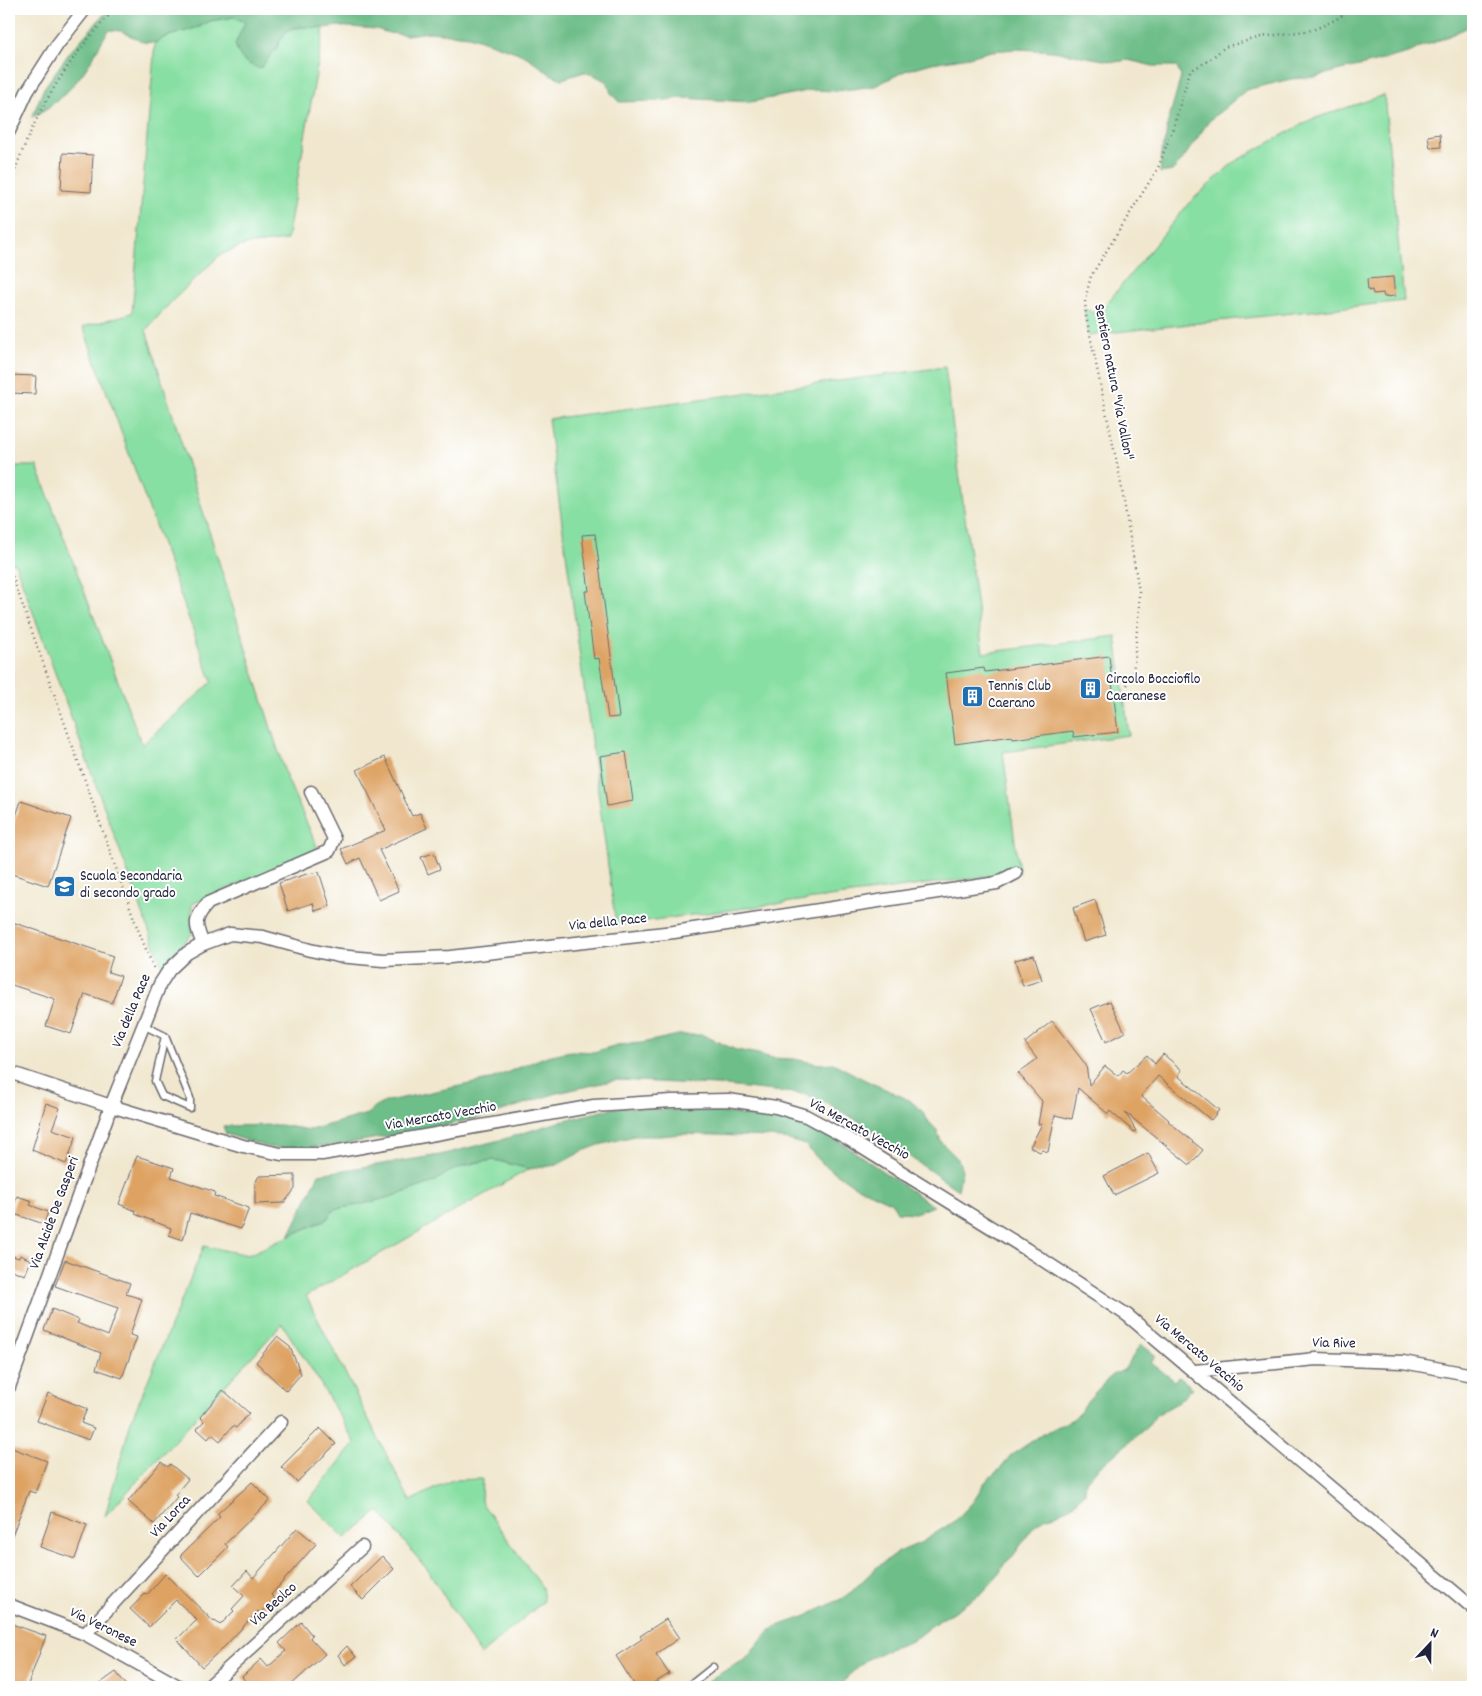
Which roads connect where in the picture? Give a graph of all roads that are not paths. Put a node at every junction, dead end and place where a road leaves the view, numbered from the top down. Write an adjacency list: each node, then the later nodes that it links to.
1 (85, 9): 2 (street)
2 (9, 131)
3 (311, 792): 5 (street)
4 (1016, 873): 5 (street, Via della Pace)
5 (203, 944): 6 (street, Via della Pace)
6 (143, 1025): 7 (lane); 9 (street, Via della Pace)
7 (165, 1036): 7 (lane)
8 (9, 1072): 9 (street, Via Mercato Vecchio)
9 (111, 1106): 10 (street, Via Alcide De Gasperi); 11 (street, Via Mercato Vecchio)
10 (12, 1371): 13 (street, Via Alcide De Gasperi)
11 (1195, 1371): 12 (street, Via Rive); 17 (street, Via Mercato Vecchio)
12 (1473, 1374)
13 (9, 1387)
14 (281, 1422): 18 (street, Via Lorca)
15 (362, 1547): 21 (street, Via Beolco)
16 (9, 1605): 18 (street, Via Veronese)
17 (1473, 1608)
18 (85, 1634): 20 (street, Via Veronese)
19 (713, 1667): 22 (lane)
20 (180, 1687)
21 (208, 1687)
22 (688, 1687)

